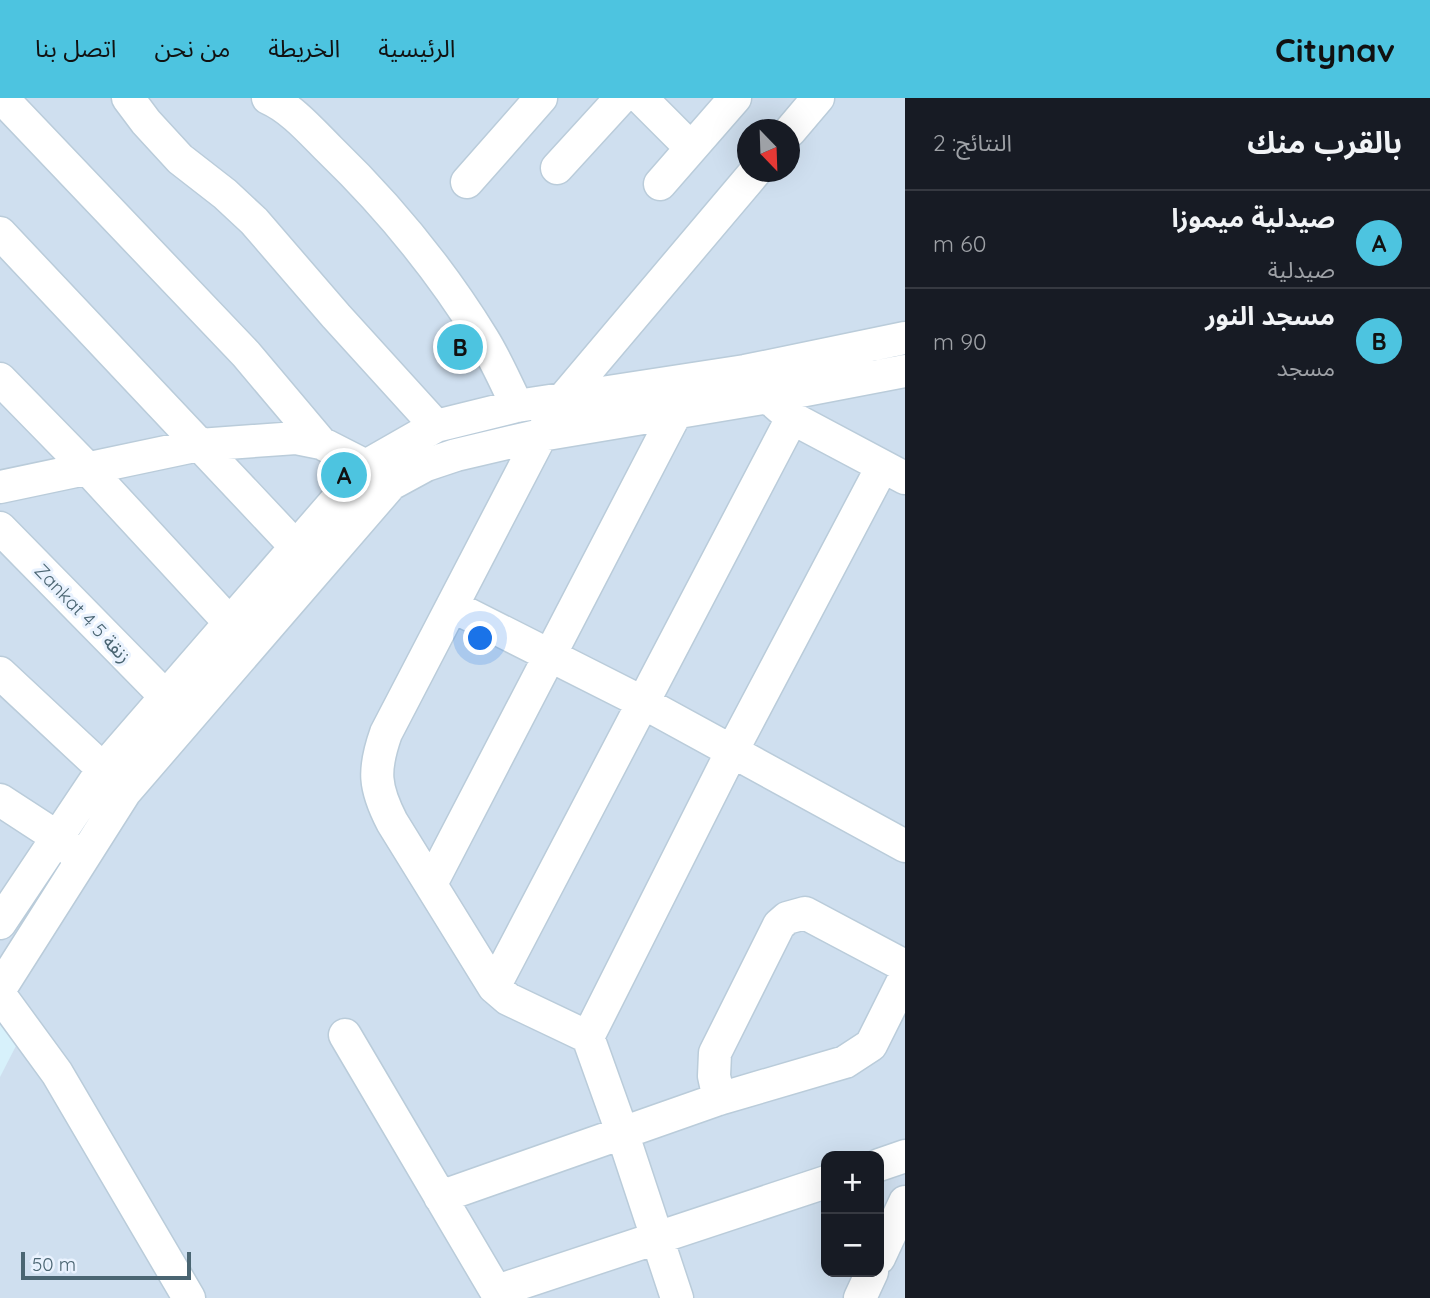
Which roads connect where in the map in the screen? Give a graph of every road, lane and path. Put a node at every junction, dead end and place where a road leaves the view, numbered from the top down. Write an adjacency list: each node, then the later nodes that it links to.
1 (2, 98): 28 (street)
2 (128, 98): 26 (street)
3 (268, 98): 23 (street)
4 (541, 98): 12 (street)
5 (621, 98): 11 (street)
6 (641, 98): 10 (street)
7 (735, 98): 10 (street)
8 (818, 98): 9 (street)
9 (800, 119)
10 (691, 148): 14 (street)
11 (557, 168)
12 (467, 182)
13 (747, 182): 22 (street)
14 (660, 184)
15 (0, 233): 29 (street)
16 (905, 338): 17 (street)
17 (745, 371): 19 (street); 21 (street)
18 (905, 371): 21 (street)
19 (695, 378): 22 (street); 24 (street)
20 (0, 379): 31 (street)
21 (769, 397): 24 (street); 25 (street)
22 (564, 398): 23 (street); 27 (street)
23 (517, 406): 26 (street)
24 (676, 413): 27 (street); 39 (street)
25 (792, 418): 32 (street); 42 (street)
26 (436, 426): 30 (street)
27 (541, 435): 33 (street); 37 (street)
28 (321, 443): 29 (street); 30 (street)
29 (199, 445): 31 (street); 36 (street)
30 (366, 466): 33 (street); 36 (street)
31 (88, 468): 34 (street); 38 (street)
32 (893, 473): 43 (street)
33 (391, 484): 48 (street)
34 (0, 487)
35 (0, 528): 41 (street, Zankat 4 زنقة 5)
36 (296, 547): 38 (street)
37 (452, 606): 39 (street); 49 (street)
38 (230, 623): 41 (street)
39 (551, 657): 42 (street); 49 (street)
40 (0, 673): 44 (street)
41 (166, 698): 44 (street)
42 (642, 702): 43 (street); 53 (street)
43 (731, 753): 47 (street); 56 (street)
44 (103, 769): 46 (street)
45 (0, 800): 46 (street)
46 (57, 837): 48 (street); 50 (street)
47 (905, 846)
48 (81, 860): 54 (street)
49 (431, 884): 53 (street)
50 (0, 923)
51 (905, 966): 57 (street)
52 (905, 977): 57 (street)
53 (494, 987): 56 (street)
54 (0, 992): 68 (street)
55 (345, 1035): 62 (street)
56 (588, 1037): 58 (street)
57 (719, 1099): 58 (street)
58 (622, 1132): 62 (street); 64 (street)
59 (905, 1156): 60 (street)
60 (884, 1163)
61 (821, 1184): 64 (street)
62 (440, 1197): 67 (street)
63 (905, 1202): 65 (street)
64 (657, 1239): 67 (street); 69 (street)
65 (884, 1247)
66 (870, 1277): 70 (street)
67 (499, 1295)
68 (188, 1298)
69 (677, 1298)
70 (860, 1298)

